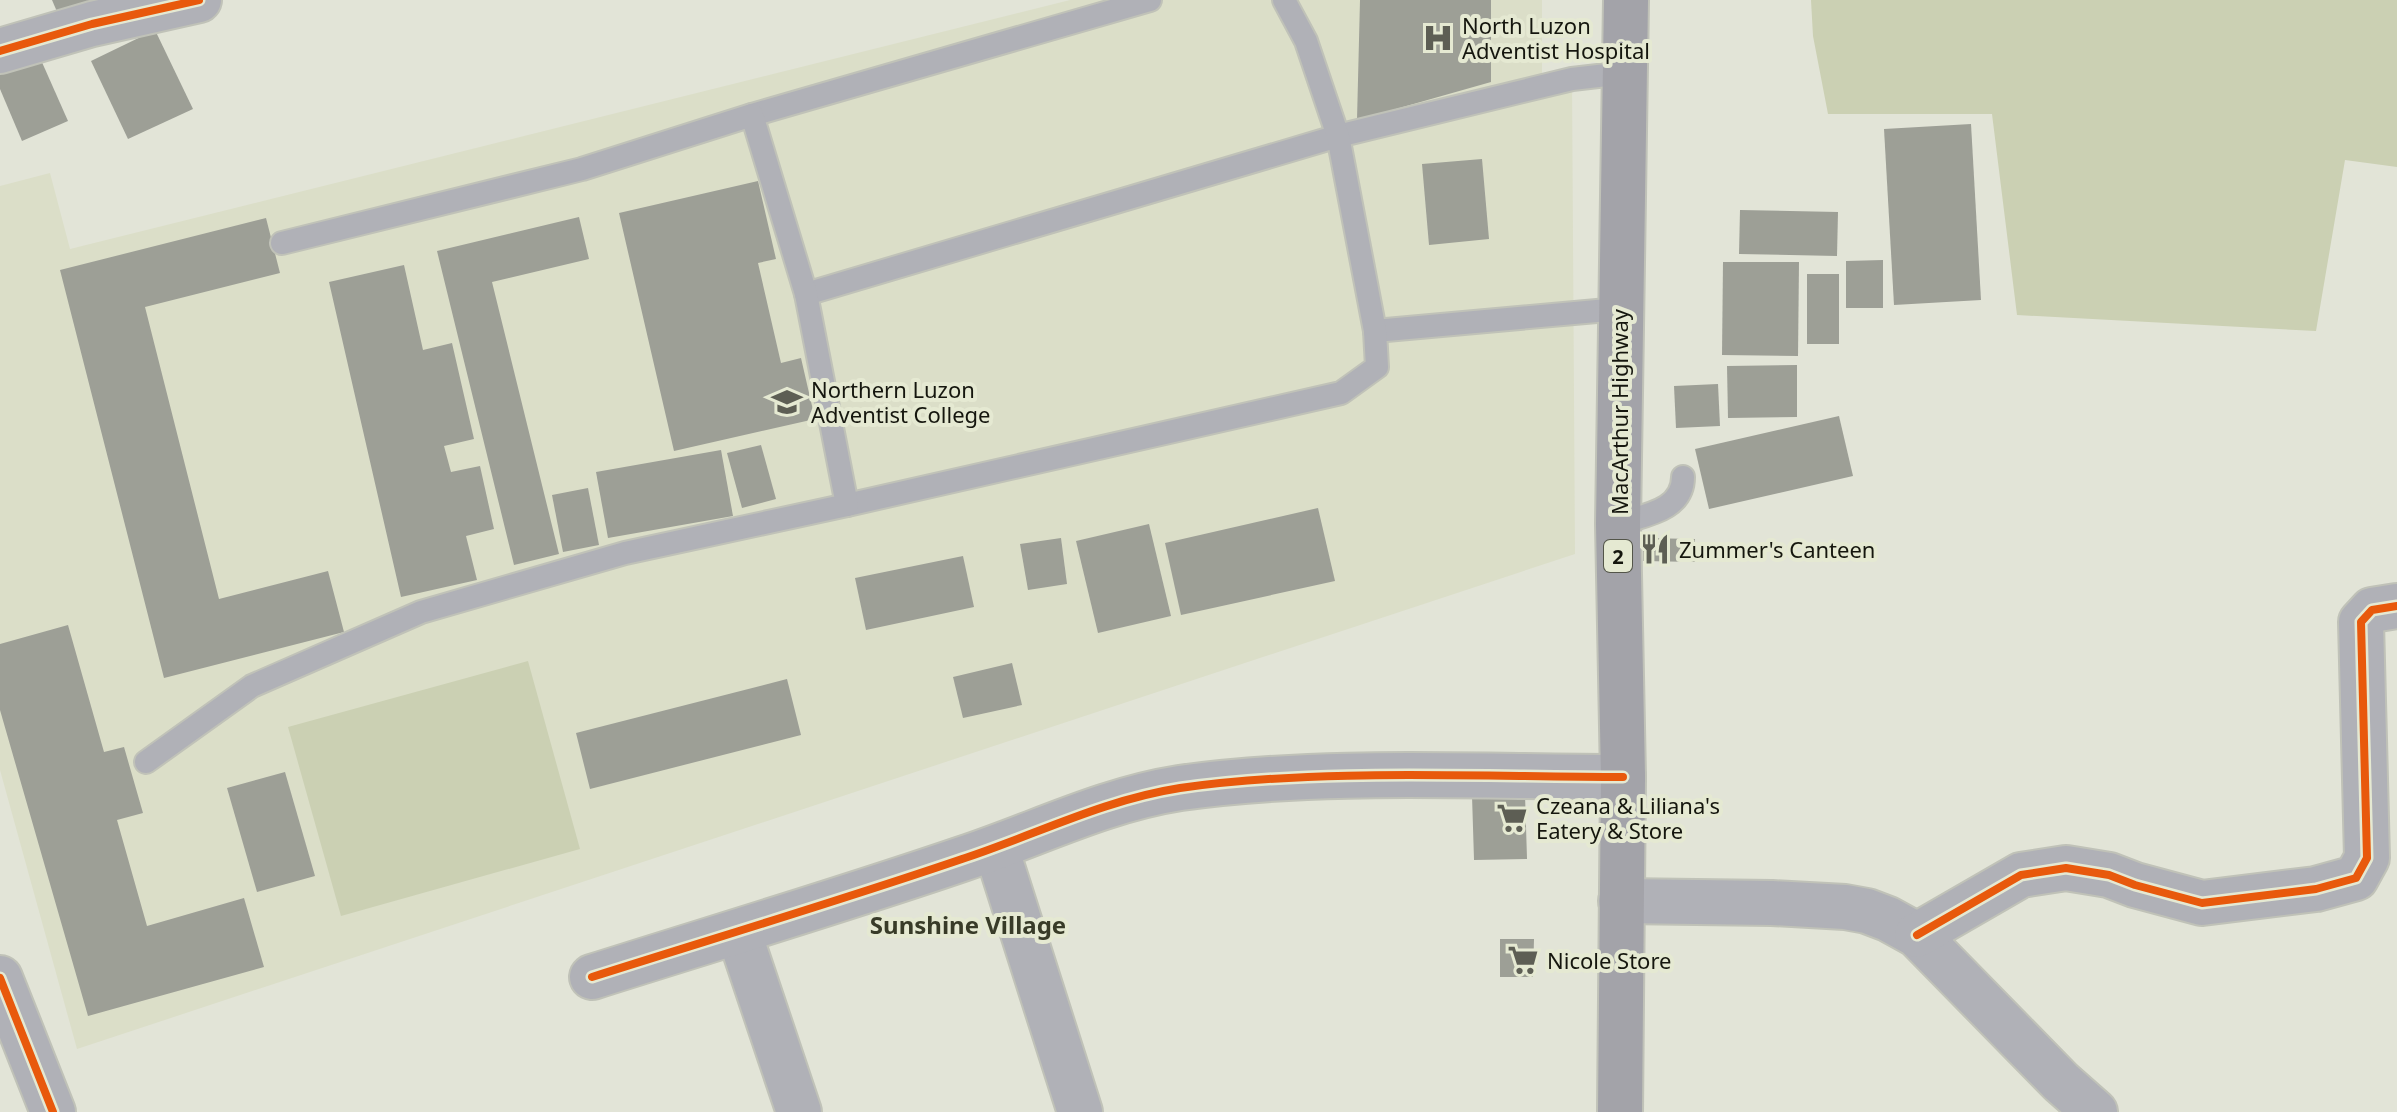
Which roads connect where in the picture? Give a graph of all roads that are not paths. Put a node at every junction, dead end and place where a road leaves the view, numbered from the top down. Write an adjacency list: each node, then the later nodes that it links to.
1 (199, 0): 5 (street)
2 (1150, 0): 7 (lane)
3 (1284, 0): 8 (lane)
4 (1626, 0): 6 (highway, MacArthur Highway / 2)
5 (0, 51)
6 (1624, 73): 8 (lane); 11 (highway, MacArthur Highway / 2)
7 (752, 115): 9 (lane); 10 (lane)
8 (1338, 136): 10 (lane); 12 (lane)
9 (282, 243)
10 (806, 294): 14 (lane)
11 (1619, 309): 12 (lane); 15 (highway, MacArthur Highway / 2)
12 (1375, 331): 14 (lane)
13 (1683, 477): 15 (lane)
14 (847, 505): 17 (lane)
15 (1618, 524): 18 (highway, MacArthur Highway / 2)
16 (2397, 606): 20 (street)
17 (146, 762)
18 (1623, 777): 19 (street); 21 (highway, MacArthur Highway / 2)
19 (996, 848): 22 (street); 29 (street)
20 (2382, 859): 23 (street)
21 (1621, 901): 23 (street); 30 (highway, MacArthur Highway / 2)
22 (739, 933): 24 (street); 28 (street)
23 (1917, 935): 31 (street)
24 (592, 977)
25 (0, 978): 26 (street)
26 (13, 1054): 27 (street)
27 (53, 1112)
28 (799, 1112)
29 (1080, 1112)
30 (1620, 1112)
31 (2095, 1112)

